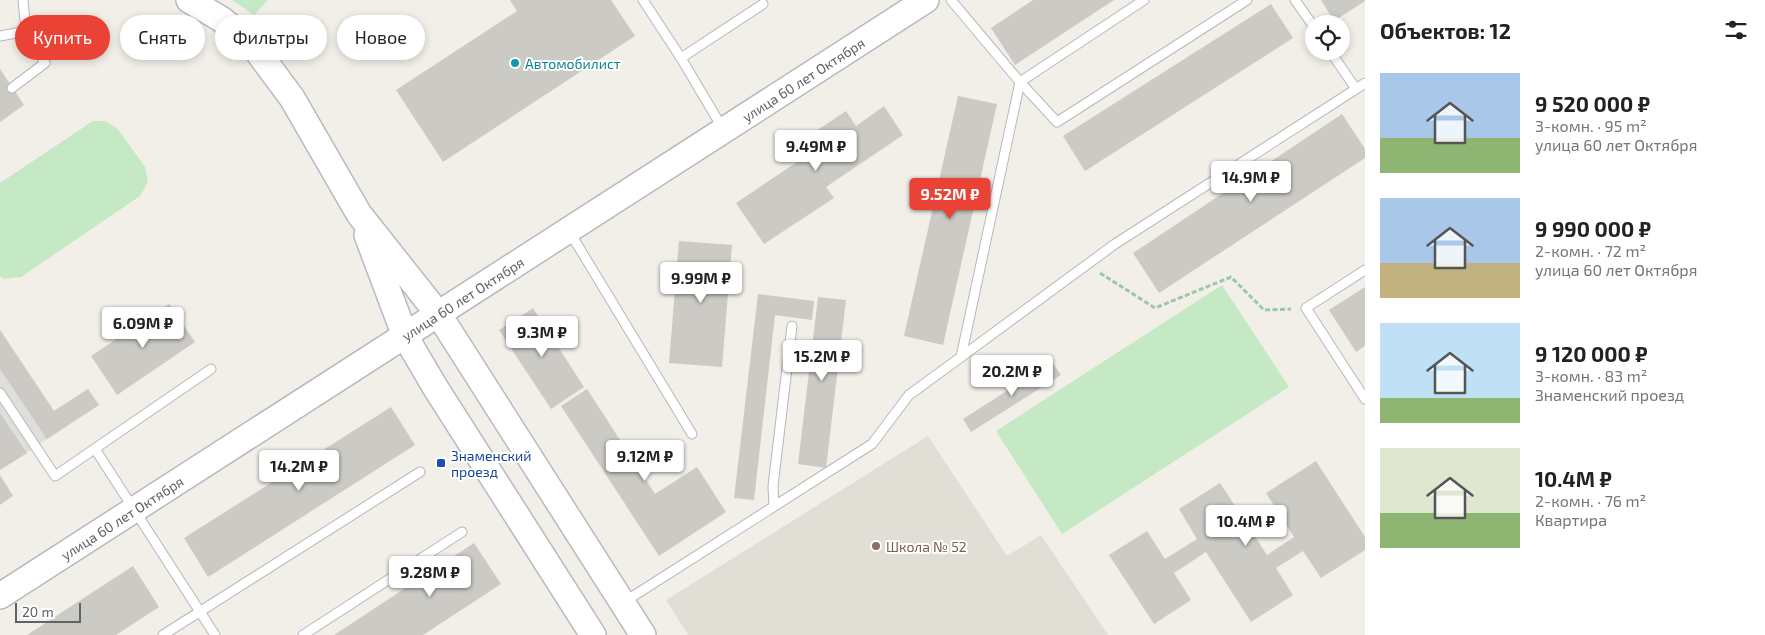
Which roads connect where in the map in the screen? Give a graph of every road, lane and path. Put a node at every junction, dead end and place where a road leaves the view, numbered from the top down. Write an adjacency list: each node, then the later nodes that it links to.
1 (23, 0): 10 (lane)
2 (189, 0): 22 (main road)
3 (643, 0): 14 (lane)
4 (926, 0): 21 (main road, улица 60 лет Октября)
5 (951, 0): 17 (lane)
6 (1144, 0): 17 (lane)
7 (1247, 0): 17 (lane)
8 (1295, 0): 11 (lane)
9 (763, 4): 14 (lane)
10 (24, 15)
11 (1306, 15)
12 (15, 33): 13 (lane)
13 (0, 36)
14 (681, 58): 21 (lane)
15 (43, 60): 19 (lane)
16 (1336, 60): 20 (lane)
17 (1020, 82): 30 (lane)
18 (1365, 83): 20 (lane)
19 (12, 88)
20 (1356, 89): 24 (lane)
21 (724, 131): 23 (main road, улица 60 лет Октября)
22 (359, 214): 27 (main road); 29 (main road)
23 (569, 231): 27 (main road, улица 60 лет Октября); 34 (lane)
24 (1087, 265): 26 (path); 30 (lane)
25 (1365, 270): 26 (lane)
26 (1306, 308): 33 (lane)
27 (439, 315): 29 (main road, улица 60 лет Октября); 41 (main road)
28 (792, 326): 37 (lane)
29 (404, 336): 38 (main road, улица 60 лет Октября); 46 (main road)
30 (961, 356): 37 (lane)
31 (211, 369): 35 (lane)
32 (0, 393): 35 (lane)
33 (1365, 399)
34 (692, 434)
35 (95, 449): 38 (lane)
36 (420, 472): 42 (lane)
37 (774, 506): 41 (lane)
38 (134, 511): 40 (main road, улица 60 лет Октября); 42 (lane)
39 (462, 532): 45 (lane)
40 (0, 596)
41 (622, 603): 47 (main road)
42 (200, 612): 43 (lane); 44 (lane)
43 (163, 635)
44 (214, 635)
45 (302, 635)
46 (593, 635)
47 (643, 635)

